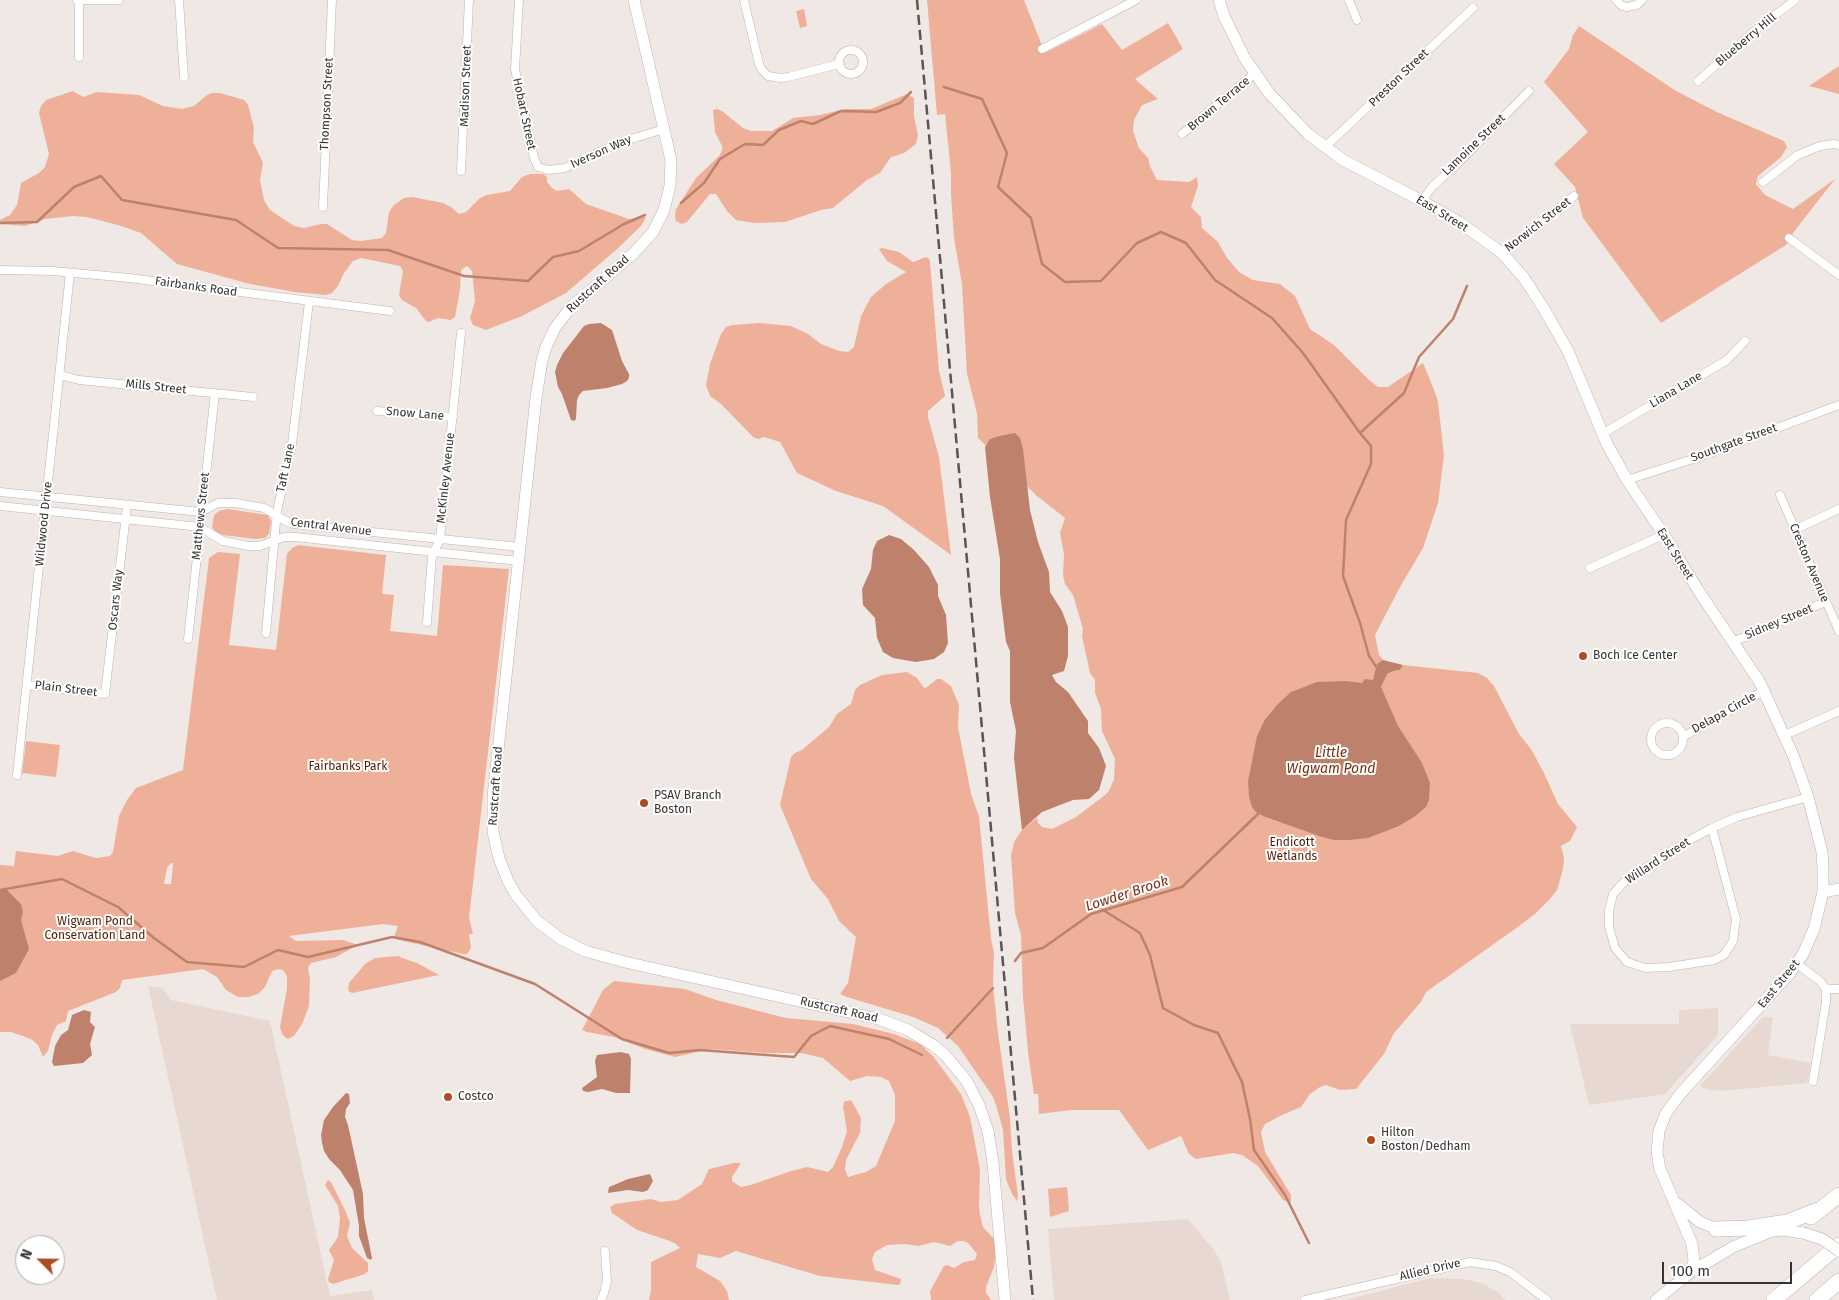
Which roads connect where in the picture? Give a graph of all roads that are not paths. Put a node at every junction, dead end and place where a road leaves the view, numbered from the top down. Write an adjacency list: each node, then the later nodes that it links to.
1 (78, 0): 2 (street); 18 (street)
2 (119, 0)
3 (179, 0): 21 (street)
4 (332, 0): 33 (street, Thompson Street)
5 (469, 0): 29 (street, Madison Street)
6 (519, 0): 28 (street, Hobart Street)
7 (634, 0): 24 (main road, Rustcraft Road)
8 (744, 0): 19 (street)
9 (1136, 0): 17 (street)
10 (1219, 0): 20 (main road, East Street)
11 (1349, 0): 16 (street)
12 (1616, 0): 13 (street)
13 (1642, 0)
14 (1795, 0): 22 (street, Blueberry Hill)
15 (1473, 8): 27 (street, Preston Street)
16 (1357, 20)
17 (1042, 49)
18 (80, 57)
19 (839, 64)
20 (1255, 73): 25 (street, Brown Terrace); 27 (main road, East Street)
21 (184, 77)
22 (1698, 81)
23 (1529, 91): 32 (street, Lamoine Street)
24 (664, 129): 28 (street, Iverson Way); 66 (main road, Rustcraft Road)
25 (1182, 134)
26 (1839, 145): 30 (street)
27 (1325, 147): 32 (main road, East Street)
28 (538, 167)
29 (461, 171)
30 (1763, 182)
31 (1574, 196): 35 (street, Norwich Street)
32 (1422, 201): 35 (main road, East Street)
33 (323, 207)
34 (1789, 238): 38 (street)
35 (1502, 253): 49 (main road, East Street)
36 (0, 270): 37 (street, Fairbanks Road)
37 (70, 273): 39 (street, Fairbanks Road); 43 (street, Wildwood Drive)
38 (1839, 275)
39 (309, 302): 40 (street, Fairbanks Road); 59 (street, Taft Lane)
40 (390, 311)
41 (461, 333): 48 (street, McKinley Avenue)
42 (1745, 341): 49 (street, Liana Lane)
43 (60, 375): 44 (street, Mills Street); 53 (street, Wildwood Drive)
44 (215, 393): 45 (street, Mills Street); 58 (street, Matthews Street)
45 (253, 397)
46 (1839, 404): 50 (street, Southgate Street)
47 (377, 411): 48 (street, Snow Lane)
48 (452, 417): 64 (street, McKinley Avenue)
49 (1602, 434): 50 (main road, East Street)
50 (1627, 480): 63 (main road, East Street)
51 (0, 492): 53 (street, Central Avenue)
52 (1780, 495): 62 (street, Creston Avenue)
53 (48, 497): 55 (street, Central Avenue); 57 (street, Wildwood Drive)
54 (0, 506): 57 (street, Central Avenue)
55 (126, 506): 58 (street, Central Avenue); 60 (street, Oscars Way)
56 (1839, 509): 62 (street)
57 (45, 511): 60 (street, Central Avenue); 76 (street, Wildwood Drive)
58 (202, 512): 59 (street, Central Avenue); 61 (street, Matthews Street)
59 (277, 515): 64 (street, Central Avenue); 65 (street, Taft Lane)
60 (125, 519): 61 (street, Central Avenue); 78 (street, Oscars Way)
61 (200, 527): 65 (street, Central Avenue); 74 (street, Matthews Street)
62 (1796, 529): 70 (street, Creston Avenue)
63 (1664, 535): 69 (street); 75 (main road, East Street)
64 (440, 539): 66 (street, Central Avenue); 67 (street, McKinley Avenue)
65 (274, 541): 67 (street, Central Avenue); 73 (street, Taft Lane)
66 (520, 547): 68 (main road, Rustcraft Road)
67 (434, 551): 68 (street, Central Avenue); 71 (street, McKinley Avenue)
68 (518, 561): 103 (main road, Rustcraft Road)
69 (1590, 568)
70 (1826, 602): 72 (street, Creston Avenue); 75 (street, Sidney Street)
71 (428, 622)
72 (1839, 631)
73 (266, 633)
74 (188, 639)
75 (1734, 642): 77 (main road, East Street)
76 (28, 685): 78 (street, Plain Street); 82 (street, Wildwood Drive)
77 (1765, 690): 80 (main road, East Street); 81 (street, Delapa Circle)
78 (105, 694)
79 (1839, 711): 80 (street)
80 (1785, 735): 83 (main road, East Street)
81 (1683, 736): 81 (street, Delapa Circle)
82 (17, 775)
83 (1808, 797): 84 (street, Willard Street); 86 (main road, East Street)
84 (1712, 828): 84 (street, Willard Street)
85 (1839, 889): 86 (main road)
86 (1822, 892): 87 (main road, East Street)
87 (1797, 964): 88 (street); 92 (main road, East Street)
88 (1826, 989): 89 (street); 90 (street)
89 (1839, 989)
90 (1813, 1080)
91 (1839, 1195): 93 (highway)
92 (1671, 1197): 94 (main road, East Street); 99 (main road, East Street)
93 (1818, 1210): 94 (highway); 95 (highway)
94 (1716, 1229): 95 (main road, East Street)
95 (1776, 1231): 98 (main road, East Street, bridge); 99 (main road)
96 (1839, 1245): 106 (highway)
97 (606, 1251): 102 (street)
98 (1839, 1251)
99 (1691, 1272): 101 (main road)
100 (1839, 1281): 107 (highway)
101 (1657, 1298)
102 (600, 1300)
103 (1005, 1300)
104 (1304, 1300): 105 (street, Allied Drive)
105 (1547, 1300)
106 (1774, 1300)
107 (1817, 1300)

